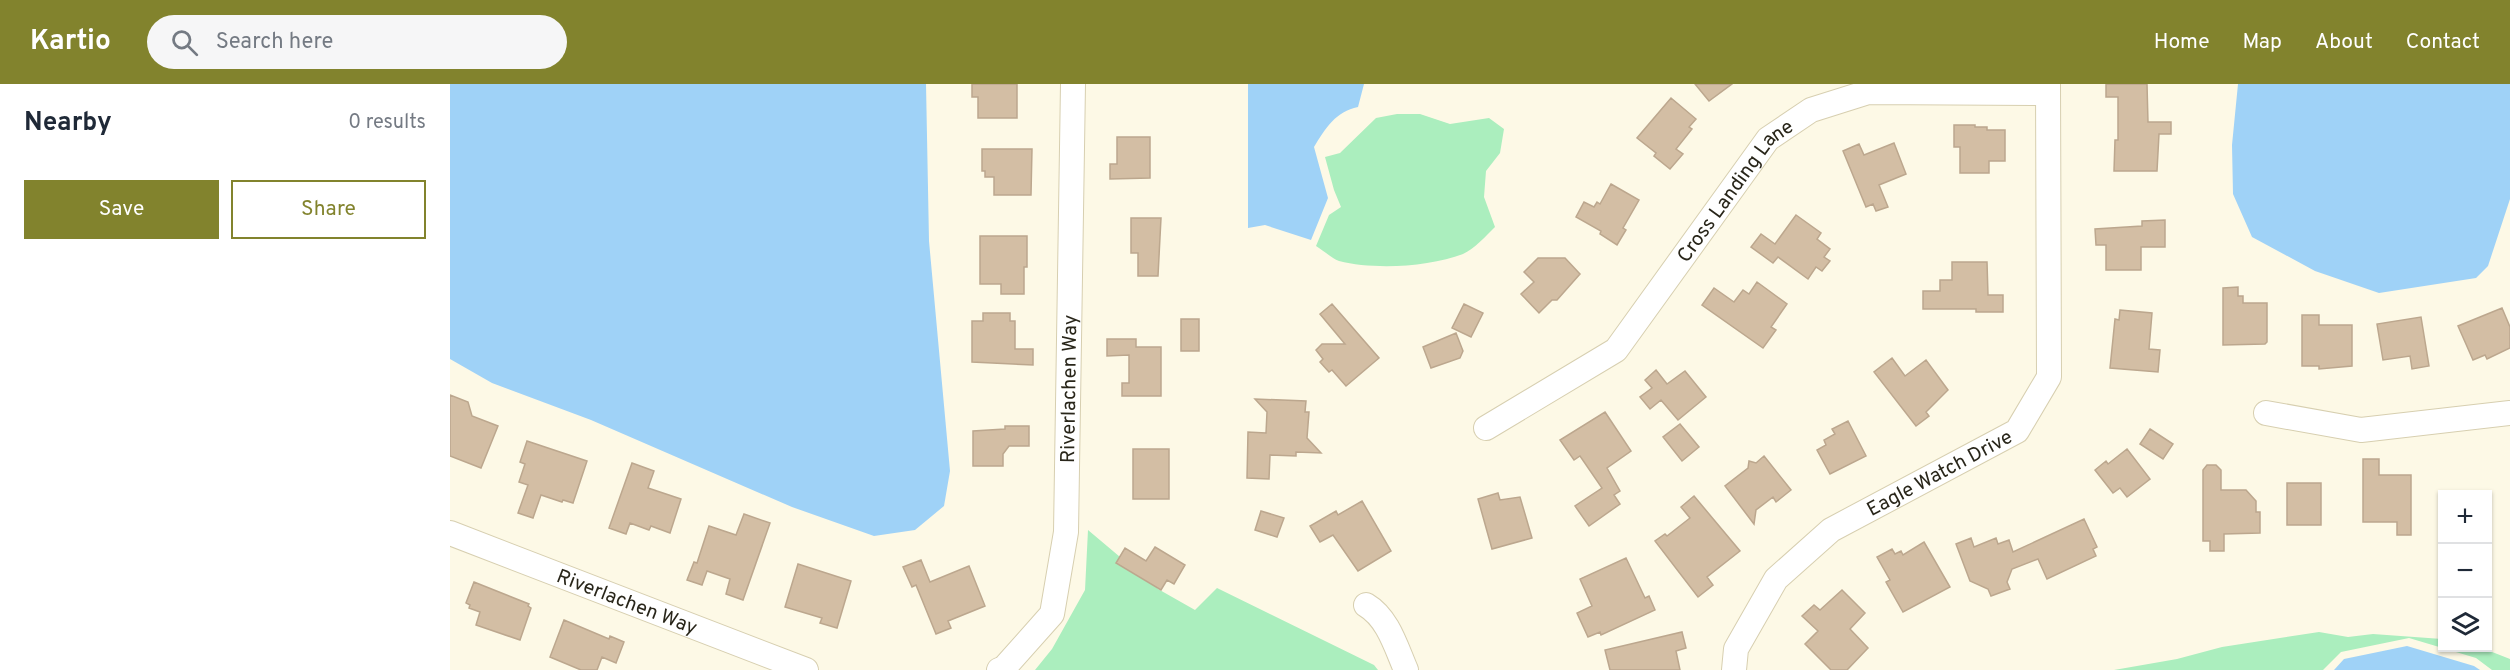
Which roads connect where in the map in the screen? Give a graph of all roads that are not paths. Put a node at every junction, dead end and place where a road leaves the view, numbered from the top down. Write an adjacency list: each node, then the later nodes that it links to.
1 (1072, 84): 8 (street, Riverlachen Way)
2 (2048, 88): 5 (street, Cross Landing Lane); 11 (street, Eagle Watch Drive)
3 (2266, 413): 4 (street)
4 (2510, 413)
5 (1486, 428)
6 (450, 533): 9 (street, Riverlachen Way)
7 (1366, 604): 10 (street)
8 (1003, 669)
9 (806, 670)
10 (1406, 670)
11 (1734, 670)

